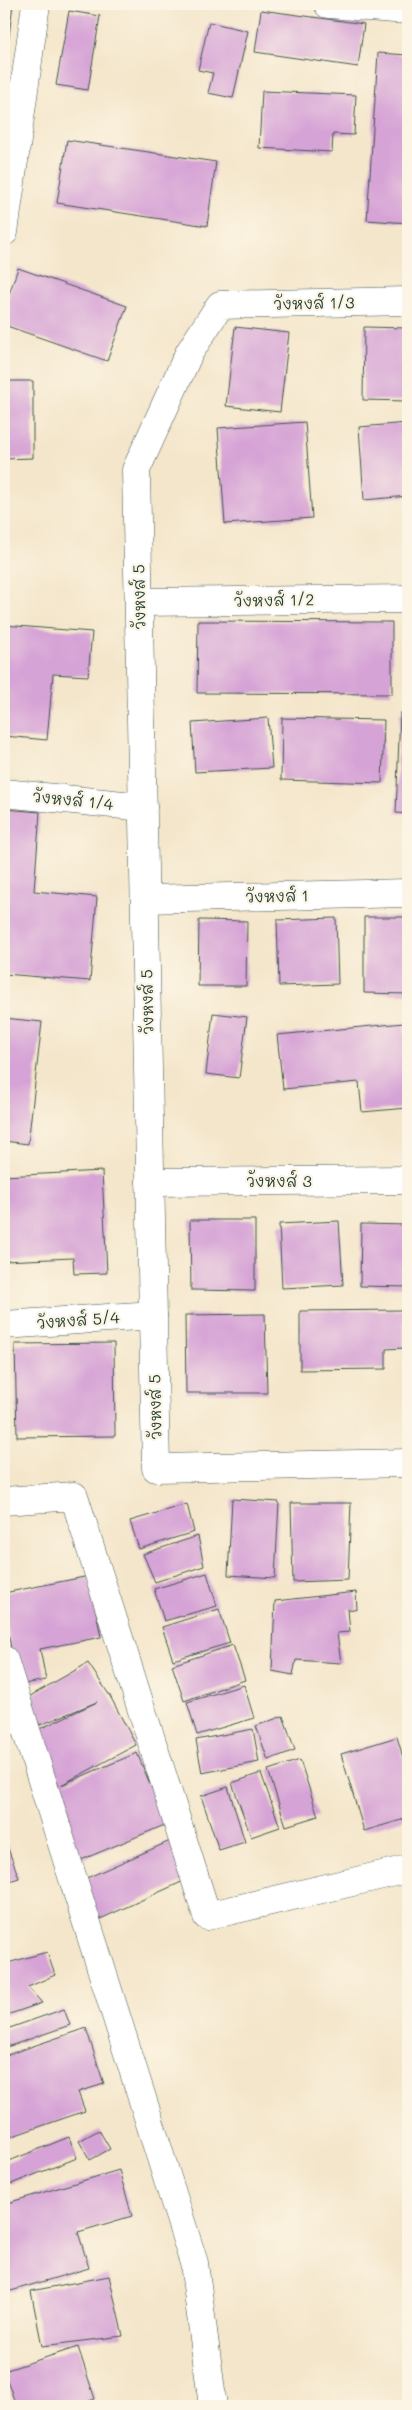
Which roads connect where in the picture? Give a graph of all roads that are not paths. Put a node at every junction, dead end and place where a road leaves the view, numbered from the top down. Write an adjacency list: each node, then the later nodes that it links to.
1 (36, 4): 4 (street)
2 (328, 4): 3 (street)
3 (408, 10)
4 (4, 232)
5 (408, 301): 6 (street, วังหงส์ 1/3)
6 (220, 305): 8 (street, วังหงส์ 5)
7 (408, 599): 8 (street, วังหงส์ 1/2)
8 (139, 602): 10 (street, วังหงส์ 5)
9 (4, 793): 10 (street, วังหงส์ 1/4)
10 (143, 807): 12 (street, วังหงส์ 5)
11 (408, 893): 12 (street, วังหงส์ 1)
12 (145, 899): 14 (street, วังหงส์ 5)
13 (408, 1180): 14 (street, วังหงส์ 3)
14 (150, 1182): 15 (street, วังหงส์ 5)
15 (153, 1315): 16 (street, วังหงส์ 5/4); 17 (street, วังหงส์ 5)
16 (4, 1325)
17 (408, 1463)
18 (4, 1501): 21 (street)
19 (4, 1660): 20 (street)
20 (14, 1728): 22 (street)
21 (408, 1869)
22 (213, 2406)

